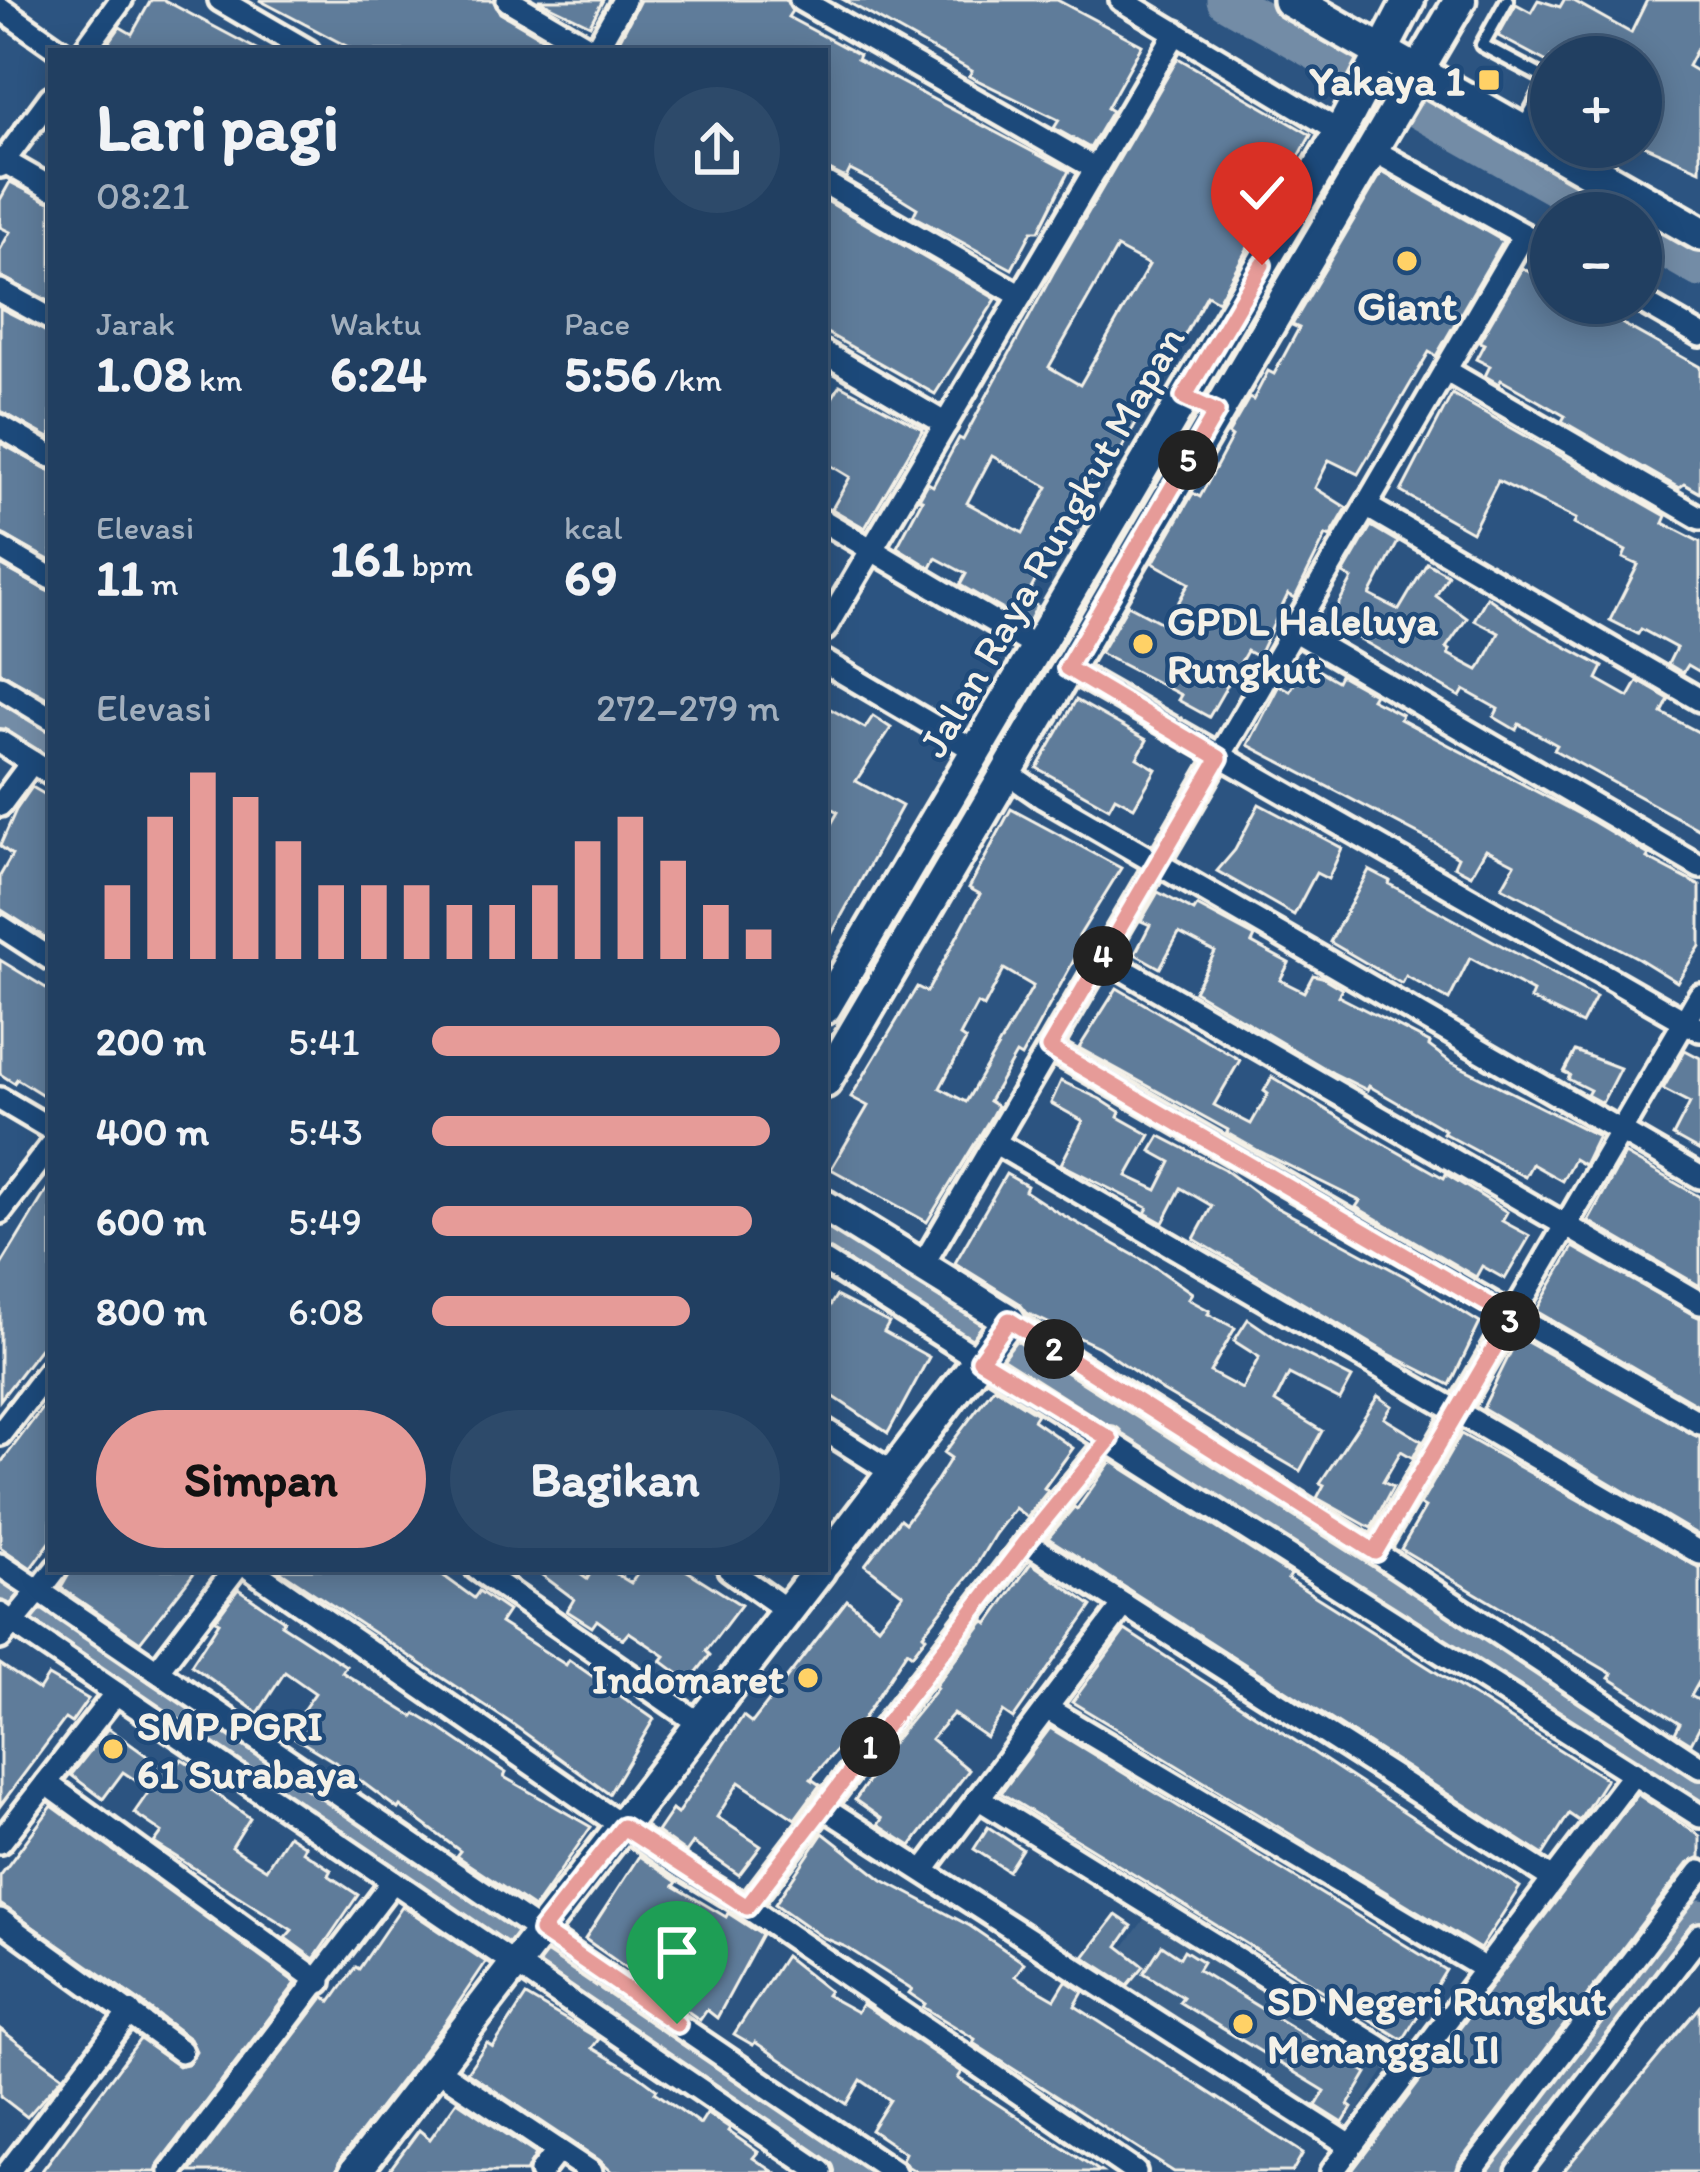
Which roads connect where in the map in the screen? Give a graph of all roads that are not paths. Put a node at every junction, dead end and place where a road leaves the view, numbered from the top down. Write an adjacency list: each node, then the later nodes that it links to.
1 (122, 0): 14 (street)
2 (220, 0): 15 (street)
3 (508, 0): 16 (street)
4 (624, 0): 17 (street)
5 (801, 0): 27 (street)
6 (1121, 0): 12 (street)
7 (1290, 0): 18 (main road)
8 (1409, 0): 18 (street, Jalan Raya Rungkut Mapan)
9 (1460, 0): 20 (street, Jalan Raya Rungkut Mapan)
10 (1507, 0): 19 (lane)
11 (0, 8): 13 (street)
12 (1176, 32): 23 (street); 27 (street)
13 (57, 48)
14 (86, 48)
15 (303, 48)
16 (590, 48)
17 (597, 48)
18 (1374, 66): 20 (main road); 23 (street, Jalan Raya Rungkut Mapan)
19 (1530, 70)
20 (1411, 86): 24 (main road); 25 (street, Jalan Raya Rungkut Mapan)
21 (48, 101): 26 (street)
22 (1530, 113): 24 (lane)
23 (1346, 122): 40 (street, Jalan Raya Rungkut Mapan)
24 (1520, 131): 30 (main road)
25 (1378, 139): 31 (street); 41 (street, Jalan Raya Rungkut Mapan)
26 (1, 162): 29 (street)
27 (1096, 169): 34 (street)
28 (828, 185): 34 (street)
29 (48, 186)
30 (1700, 233)
31 (1523, 235): 32 (street); 39 (street)
32 (1530, 239)
33 (0, 292): 36 (street)
34 (1022, 296): 42 (street)
35 (1662, 313): 37 (street)
36 (48, 317)
37 (1700, 334)
38 (828, 355): 42 (street)
39 (1445, 370): 45 (street); 46 (street)
40 (1184, 397): 41 (street); 53 (street, Jalan Raya Rungkut Mapan)
41 (1216, 412): 55 (street, Jalan Raya Rungkut Mapan)
42 (946, 424): 49 (street)
43 (0, 426): 44 (street)
44 (48, 454)
45 (1366, 506): 52 (street); 57 (street)
46 (1700, 518)
47 (828, 524): 49 (street)
48 (0, 548): 50 (street)
49 (872, 550): 51 (street); 53 (street)
50 (48, 576)
51 (828, 624)
52 (1293, 630): 61 (street); 66 (street)
53 (1038, 647): 60 (street, Jalan Raya Rungkut Mapan)
54 (828, 664): 60 (street)
55 (1067, 668): 61 (street); 63 (street, Jalan Raya Rungkut Mapan)
56 (0, 687): 58 (street)
57 (1700, 700)
58 (48, 716)
59 (0, 742): 62 (street)
60 (976, 751): 71 (street, Jalan Raya Rungkut Mapan)
61 (1219, 758): 65 (street); 72 (street)
62 (41, 768): 64 (street)
63 (1006, 772): 65 (street); 74 (street, Jalan Raya Rungkut Mapan)
64 (0, 805)
65 (1158, 863): 69 (street); 77 (street)
66 (1700, 867)
67 (0, 926): 68 (street)
68 (48, 957)
69 (1102, 957): 73 (street); 83 (street)
70 (1700, 995): 72 (street)
71 (828, 1003)
72 (1692, 1025): 77 (street)
73 (1049, 1048): 78 (street); 87 (street)
74 (828, 1077)
75 (0, 1099): 76 (street)
76 (48, 1127)
77 (1621, 1131): 80 (street); 83 (street)
78 (994, 1142): 85 (street); 91 (street)
79 (48, 1150): 82 (street)
80 (1700, 1177)
81 (828, 1208): 85 (street)
82 (0, 1212)
83 (1565, 1227): 86 (street); 87 (street)
84 (828, 1264): 89 (street)
85 (922, 1266): 88 (street)
86 (1700, 1304)
87 (1512, 1318): 91 (street); 92 (street)
88 (1006, 1324): 89 (street); 98 (street)
89 (982, 1357): 95 (street); 96 (street)
90 (48, 1372): 94 (street)
91 (1457, 1412): 98 (street); 99 (street)
92 (1700, 1423)
93 (828, 1432): 96 (street)
94 (0, 1434)
95 (1110, 1439): 97 (street); 116 (street)
96 (893, 1473): 100 (street)
97 (1026, 1542): 108 (street); 119 (street)
98 (1375, 1552): 115 (street)
99 (1700, 1553)
100 (828, 1558)
101 (0, 1565): 110 (street)
102 (53, 1572): 110 (street)
103 (233, 1572): 111 (street)
104 (255, 1572): 121 (street)
105 (481, 1572): 114 (street)
106 (733, 1572): 109 (street)
107 (817, 1572): 109 (street)
108 (1124, 1605): 113 (street); 125 (street)
109 (788, 1611): 114 (street)
110 (18, 1613): 111 (street); 112 (street)
111 (157, 1672): 130 (street)
112 (116, 1693): 117 (street); 126 (street)
113 (1046, 1708): 118 (street); 132 (street)
114 (700, 1724): 121 (street)
115 (1700, 1766)
116 (1634, 1773): 120 (street); 125 (street)
117 (46, 1783): 122 (street); 133 (street)
118 (978, 1798): 123 (street); 136 (street)
119 (824, 1807): 123 (street); 127 (street)
120 (1700, 1816)
121 (623, 1827): 127 (street); 130 (street)
122 (0, 1842)
123 (924, 1870): 138 (street)
124 (1700, 1872): 149 (street)
125 (1553, 1879): 132 (street)
126 (392, 1881): 130 (street); 133 (street)
127 (747, 1907): 147 (street)
128 (0, 1920): 134 (street)
129 (1700, 1935): 131 (street)
130 (528, 1949): 137 (street); 145 (street); 146 (street)
131 (1692, 1962): 150 (street)
132 (1485, 1969): 136 (street)
133 (320, 1982): 141 (street)
134 (130, 2012): 135 (street); 140 (street)
135 (181, 2050)
136 (1411, 2067): 138 (street)
137 (435, 2068): 139 (street); 142 (street)
138 (1351, 2146): 148 (street)
139 (558, 2150): 143 (street); 144 (street)
140 (8, 2172)
141 (172, 2172)
142 (355, 2172)
143 (541, 2172)
144 (591, 2172)
145 (821, 2172)
146 (894, 2172)
147 (1136, 2172)
148 (1332, 2172)
149 (1471, 2172)
150 (1518, 2172)

